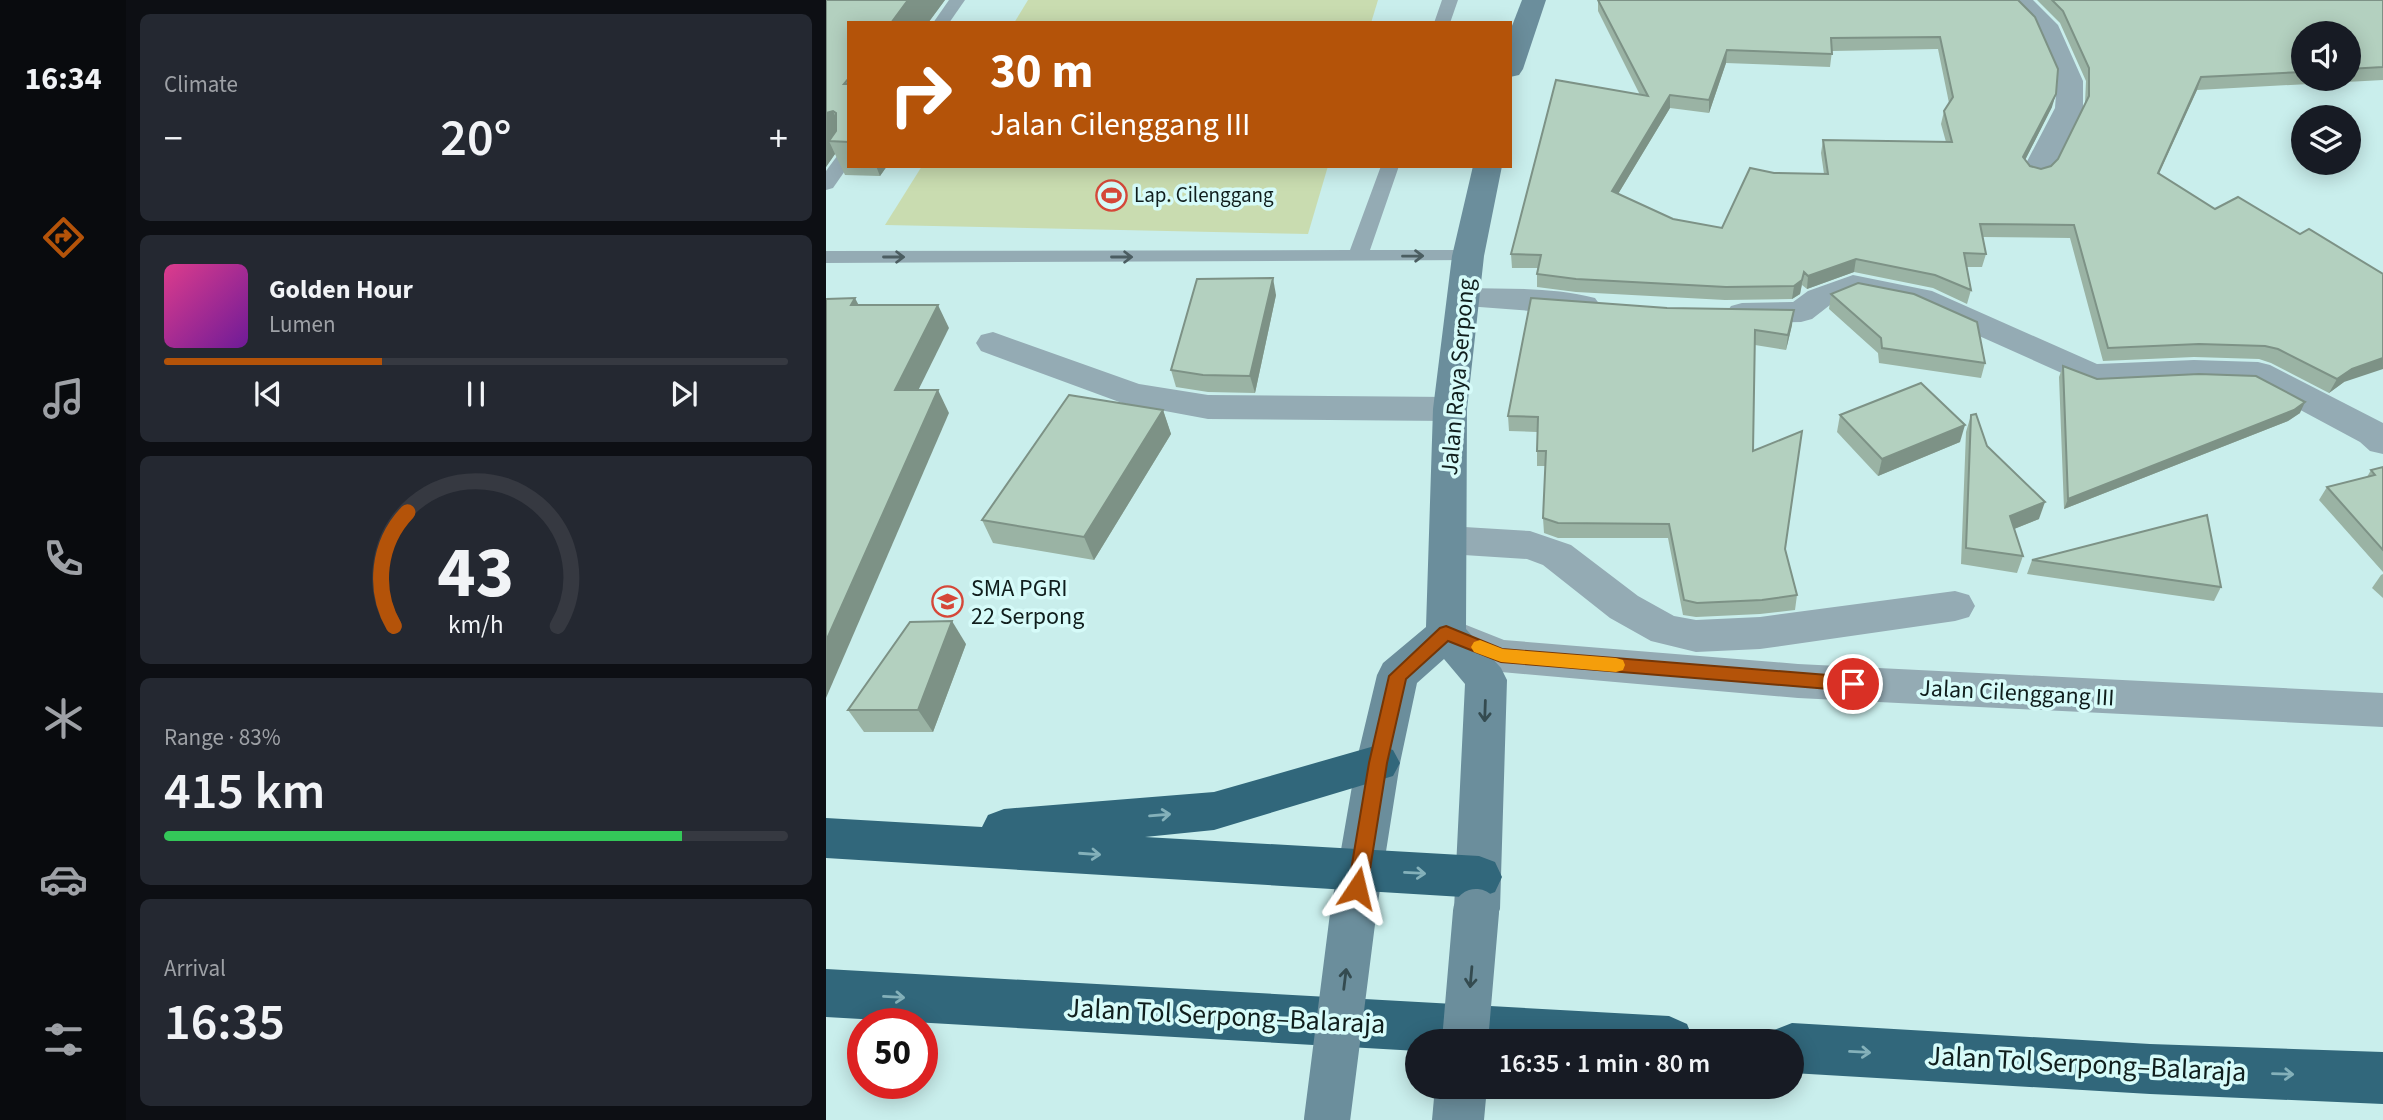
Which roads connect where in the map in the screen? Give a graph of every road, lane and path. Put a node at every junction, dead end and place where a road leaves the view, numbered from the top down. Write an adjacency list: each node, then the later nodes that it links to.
1 (957, 0): 5 (lane)
2 (1450, 0): 6 (lane)
3 (1534, 0): 7 (main road)
4 (2018, 0): 11 (street)
5 (942, 21)
6 (1443, 21)
7 (1512, 63)
8 (847, 155): 12 (lane)
9 (1389, 168): 13 (lane)
10 (1488, 168): 14 (main road, Jalan Raya Serpong)
11 (2037, 171)
12 (826, 184)
13 (1358, 256): 14 (lane, one-way to 14); 15 (lane, one-way to 13)
14 (1468, 256): 16 (main road, Jalan Raya Serpong)
15 (826, 257)
16 (1464, 298): 17 (street); 20 (main road, Jalan Raya Serpong)
17 (1617, 307)
18 (1711, 312): 21 (street)
19 (993, 343): 20 (street)
20 (1450, 409): 22 (main road, Jalan Raya Serpong)
21 (2383, 442)
22 (1448, 540): 23 (street); 24 (main road, Jalan Raya Serpong)
23 (1955, 606)
24 (1446, 633): 25 (street, Jalan Cilenggang III); 26 (main road); 30 (main road, one-way to 30)
25 (2383, 710)
26 (1378, 763): 28 (highway, one-way to 26); 29 (main road)
27 (826, 838): 28 (highway)
28 (873, 840): 29 (highway, one-way to 29)
29 (1357, 888): 30 (highway, one-way to 30); 37 (main road, one-way to 29, bridge)
30 (1478, 894): 33 (main road, one-way to 33, bridge)
31 (826, 993): 32 (highway, Jalan Tol Serpong–Balaraja, one-way to 32)
32 (1458, 1029)
33 (1466, 1029)
34 (1804, 1049): 35 (highway, Jalan Tol Serpong–Balaraja, one-way to 35)
35 (2383, 1078)
36 (1460, 1099): 38 (main road)
37 (1327, 1120)
38 (1458, 1120)

